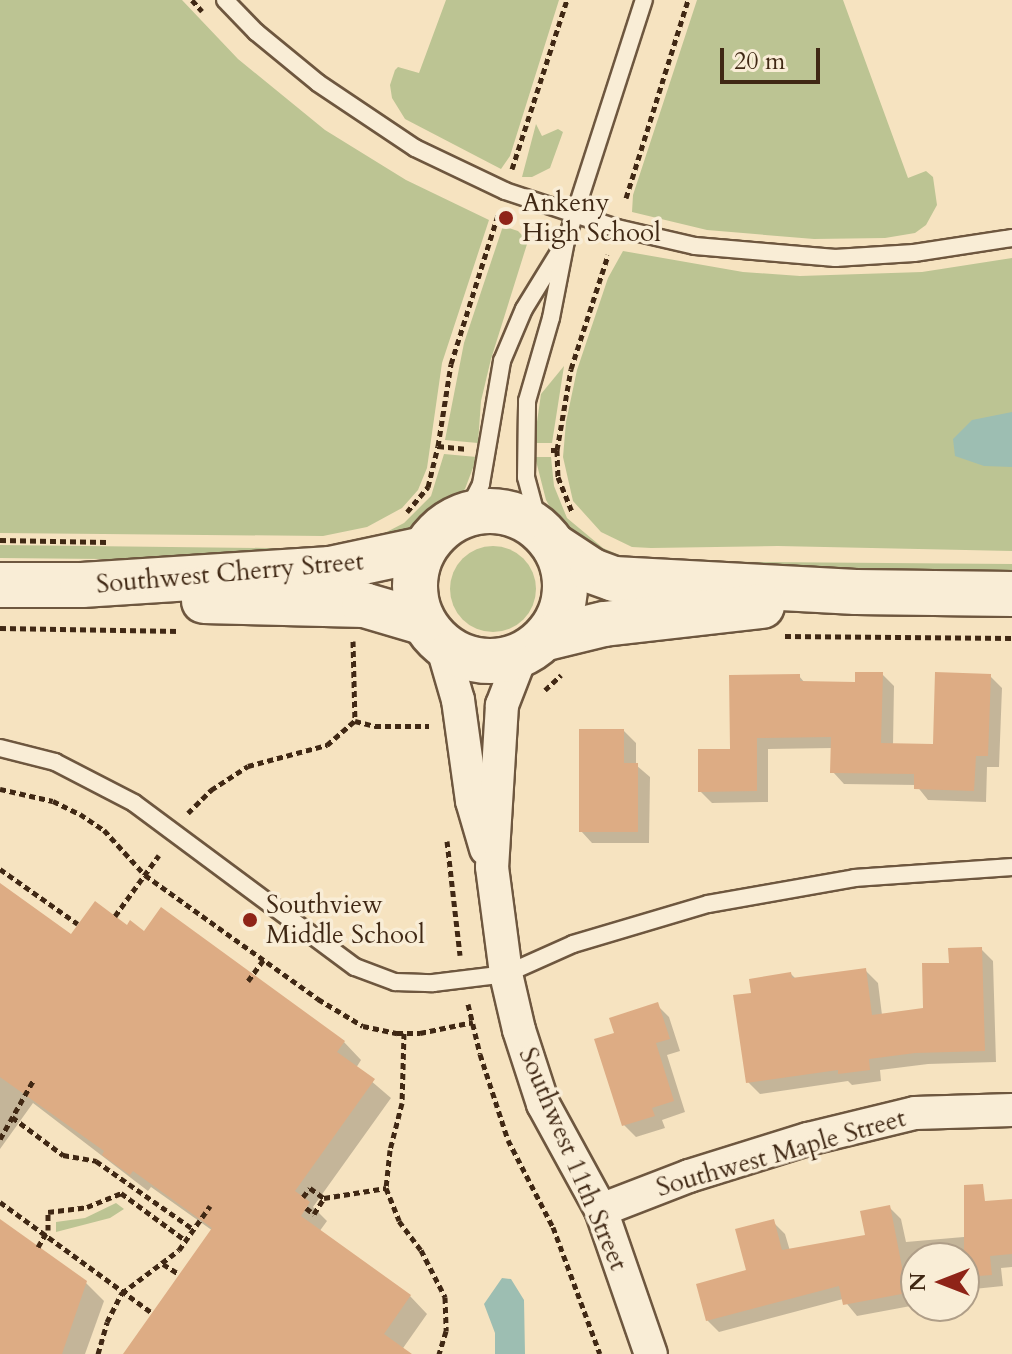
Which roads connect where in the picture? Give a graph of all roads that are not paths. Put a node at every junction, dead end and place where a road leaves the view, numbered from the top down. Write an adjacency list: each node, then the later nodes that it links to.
1 (225, 0): 3 (lane)
2 (644, 0): 3 (lane)
3 (575, 214): 4 (lane); 5 (lane)
4 (1012, 238)
5 (566, 241): 6 (lane); 7 (lane)
6 (426, 529): 7 (street); 9 (street, Southwest Cherry Street); 12 (street)
7 (556, 531): 10 (street); 13 (street)
8 (0, 585): 9 (street, Southwest Cherry Street)
9 (82, 585): 12 (street, Southwest Cherry Street)
10 (856, 592): 11 (street); 13 (street)
11 (1012, 594)
12 (432, 634): 13 (street); 15 (street, Southwest 11th Street)
13 (546, 654): 15 (street, Southwest 11th Street)
14 (0, 748): 17 (lane)
15 (492, 867): 17 (street, Southwest 11th Street)
16 (1012, 867): 17 (lane)
17 (506, 974): 19 (street, Southwest 11th Street)
18 (1012, 1110): 19 (street, Southwest Maple Street)
19 (601, 1210): 20 (street, Southwest 11th Street)
20 (651, 1354)

